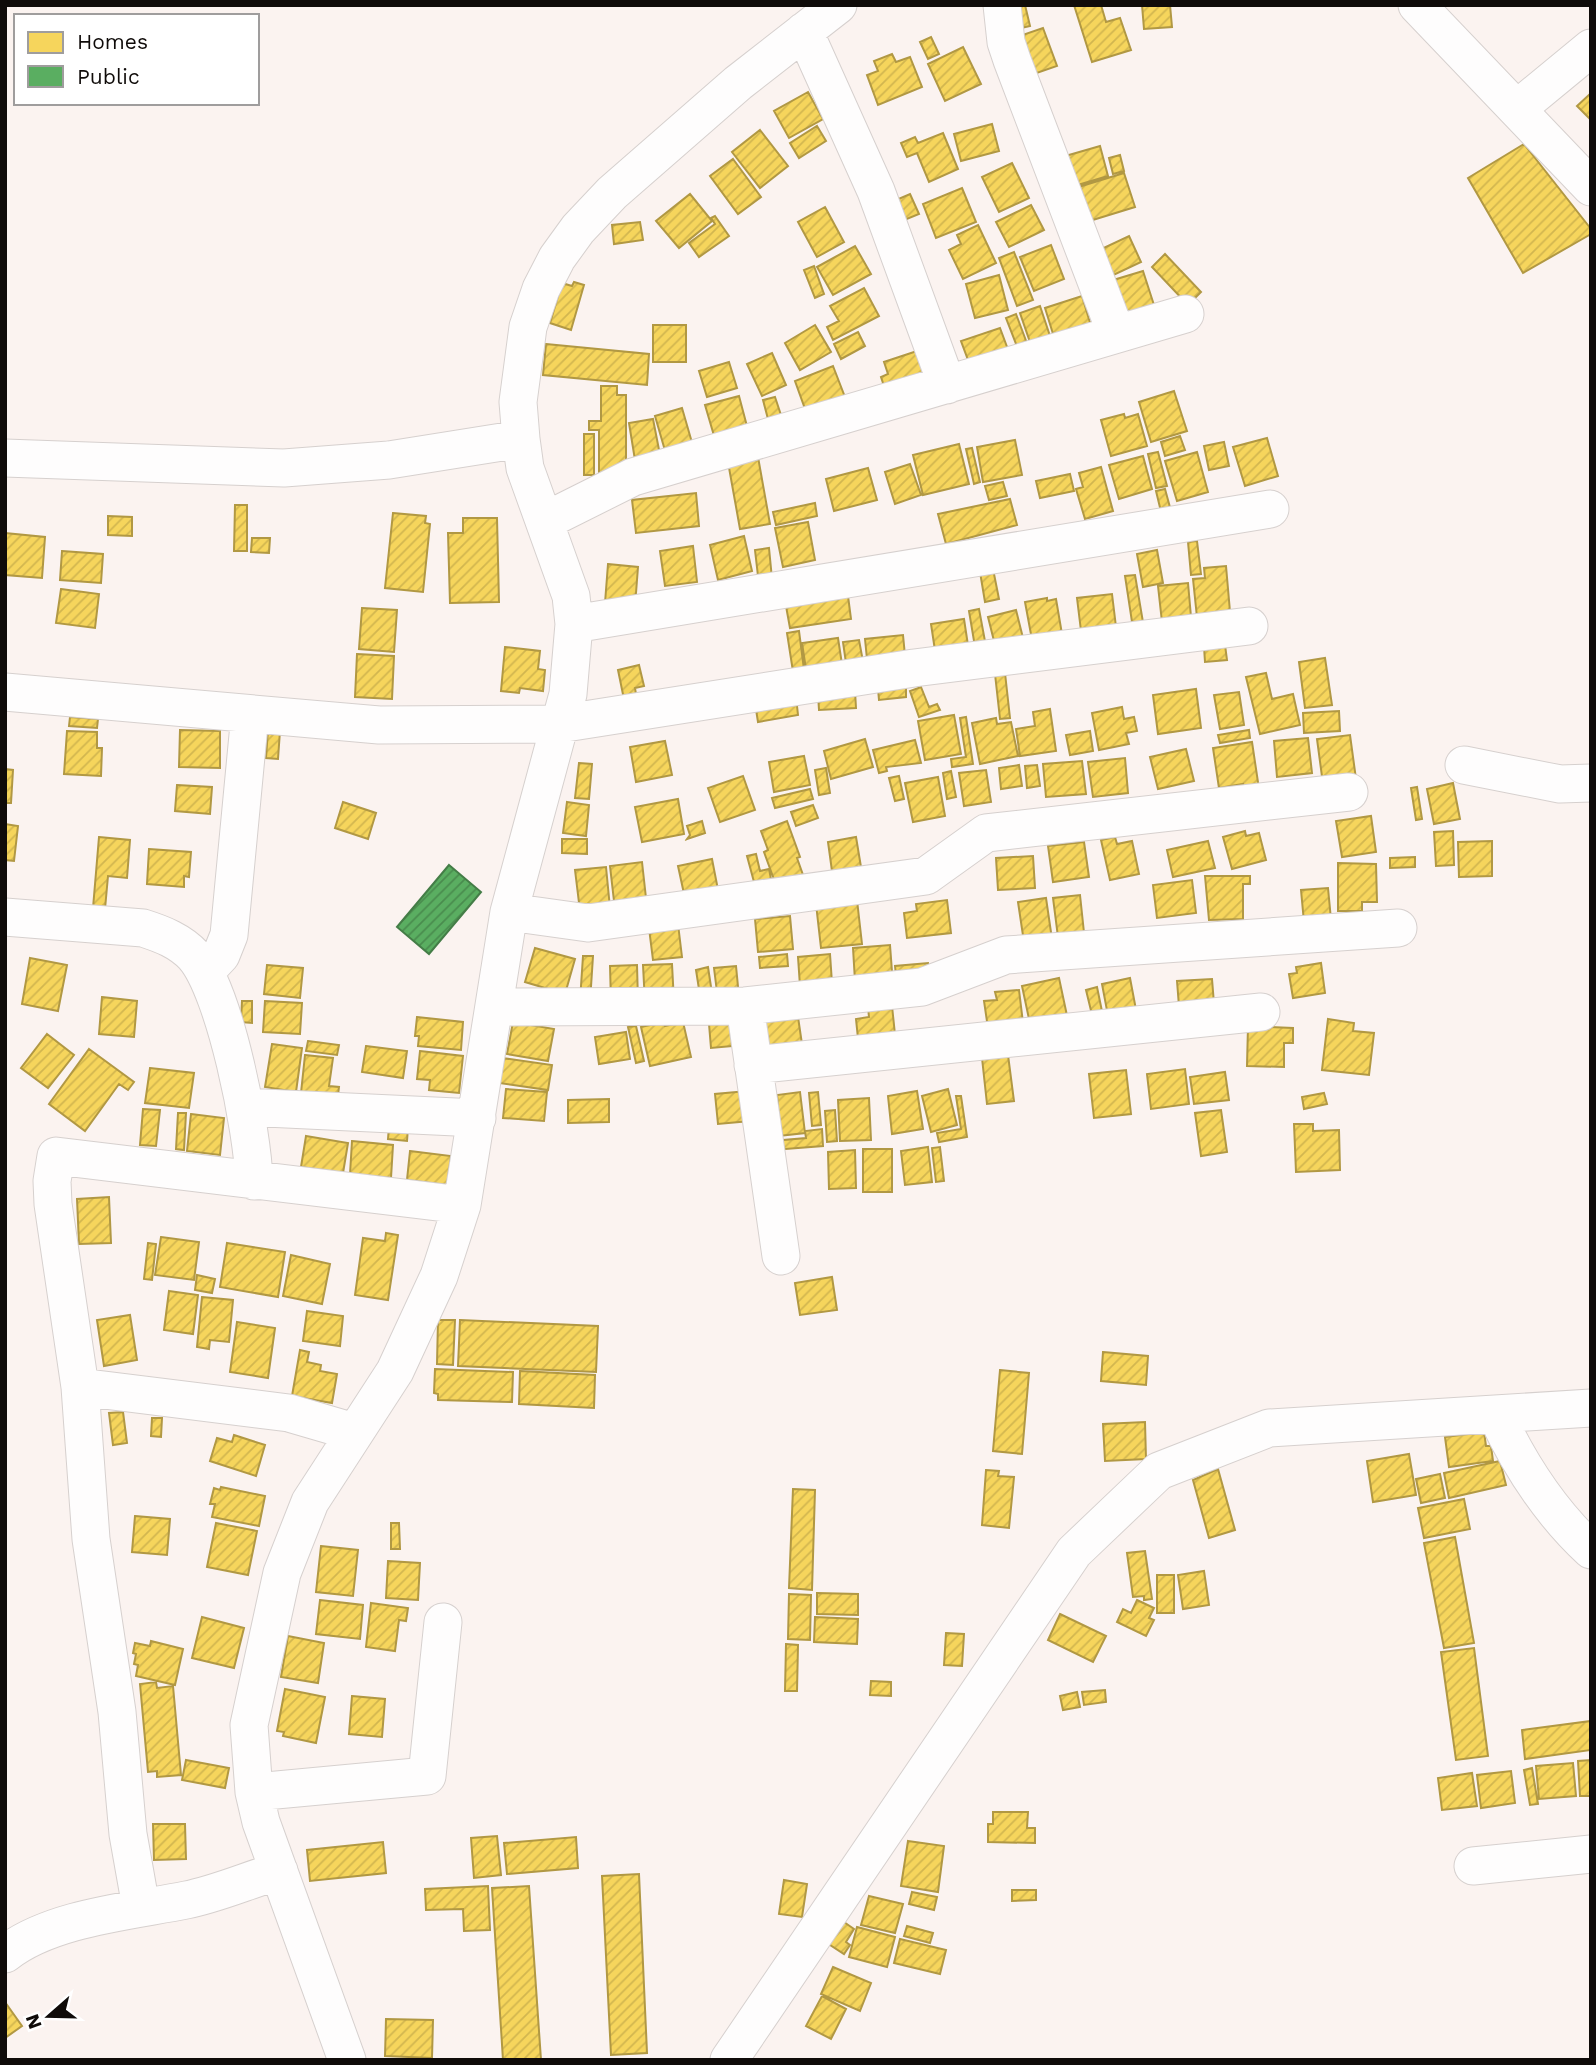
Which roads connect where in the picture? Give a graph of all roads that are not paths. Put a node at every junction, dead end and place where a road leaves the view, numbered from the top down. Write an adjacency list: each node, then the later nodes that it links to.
1 (838, 5): 4 (street)
2 (1002, 5): 9 (street)
3 (1418, 5): 6 (street)
4 (804, 31): 10 (street); 11 (street)
5 (1591, 48): 6 (street)
6 (1517, 110): 7 (street)
7 (1591, 187)
8 (1185, 314): 9 (street)
9 (1116, 333): 10 (street)
10 (947, 385): 14 (street)
11 (521, 439): 12 (street); 14 (street)
12 (5, 458)
13 (1270, 509): 15 (street)
14 (545, 521): 15 (street)
15 (574, 624): 19 (street)
16 (1249, 626): 19 (street)
17 (5, 692): 18 (street)
18 (250, 714): 19 (street); 26 (street)
19 (559, 724): 23 (street)
20 (1464, 765): 21 (street)
21 (1591, 783)
22 (1349, 792): 23 (street)
23 (509, 912): 28 (street)
24 (5, 916): 26 (street)
25 (1398, 928): 27 (street)
26 (205, 971): 31 (street)
27 (745, 1006): 28 (street); 30 (street)
28 (496, 1007): 32 (street)
29 (1261, 1012): 30 (street)
30 (753, 1065): 35 (street)
31 (246, 1107): 32 (street); 33 (street)
32 (477, 1118): 34 (street)
33 (254, 1181): 34 (street); 36 (street)
34 (462, 1205): 39 (street)
35 (781, 1256)
36 (80, 1388): 39 (street); 46 (street)
37 (1591, 1408): 38 (street)
38 (1496, 1414): 40 (street); 49 (street)
39 (354, 1432): 42 (street)
40 (1591, 1550)
41 (443, 1622): 42 (street)
42 (254, 1792): 45 (street)
43 (1591, 1854): 44 (street)
44 (1472, 1866)
45 (279, 1871): 46 (street); 48 (street)
46 (141, 1907): 47 (street)
47 (5, 1954)
48 (347, 2060)
49 (729, 2060)

